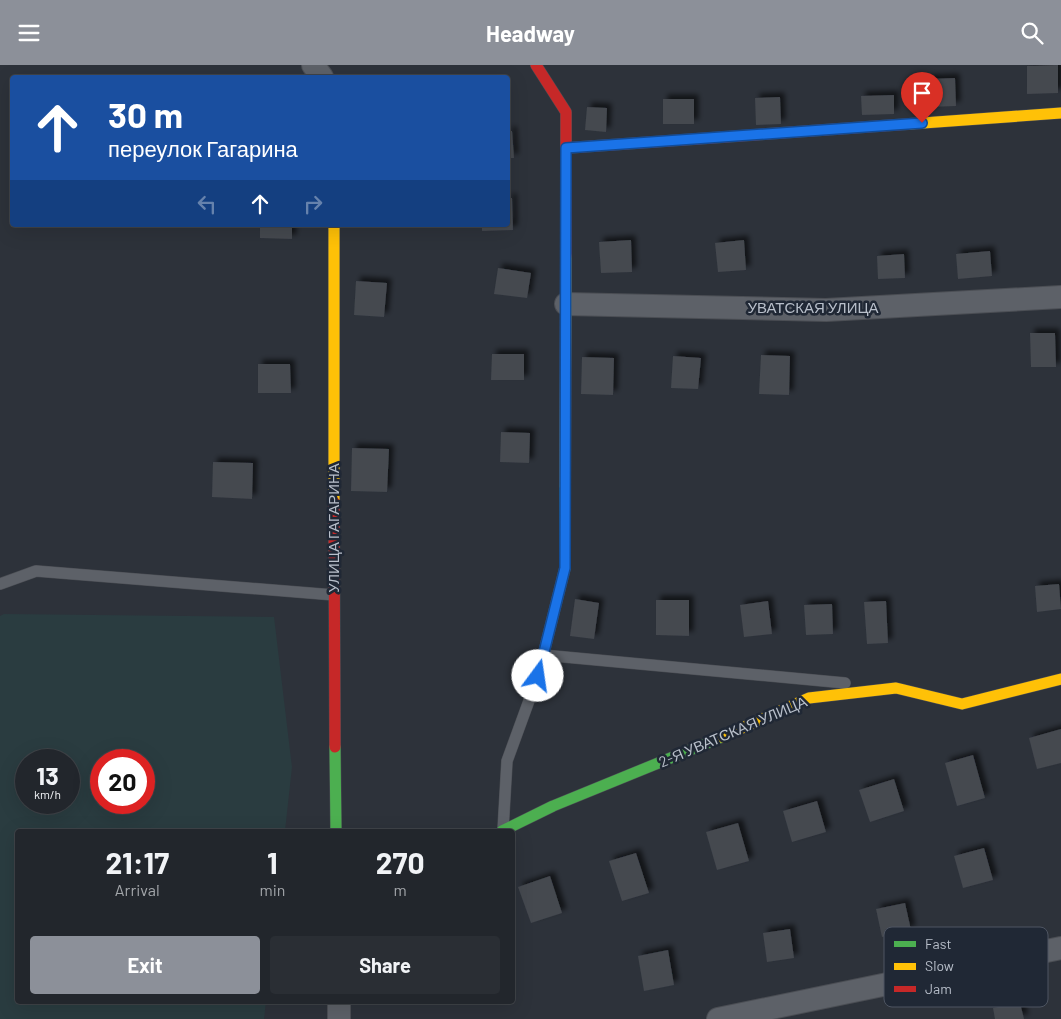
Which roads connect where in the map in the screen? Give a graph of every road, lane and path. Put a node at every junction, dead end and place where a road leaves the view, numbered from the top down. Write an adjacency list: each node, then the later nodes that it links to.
1 (536, 65): 3 (street)
2 (1061, 113): 3 (street)
3 (566, 148): 6 (street)
4 (334, 227): 9 (street, УЛИЦА ГАГАРИНА)
5 (1061, 297): 6 (street, УВАТСКАЯ УЛИЦА)
6 (566, 304): 7 (street)
7 (565, 568): 10 (lane)
8 (0, 583): 9 (lane)
9 (334, 595): 13 (street, УЛИЦА ГАГАРИНА)
10 (543, 655): 12 (lane); 14 (lane)
11 (1061, 679): 12 (street, 2-Я УВАТСКАЯ УЛИЦА)
12 (896, 688): 15 (street, 2-Я УВАТСКАЯ УЛИЦА)
13 (336, 829)
14 (502, 829)
15 (506, 829)
16 (1061, 948): 17 (street)
17 (1048, 951)
18 (884, 985): 19 (street)
19 (718, 1019)

